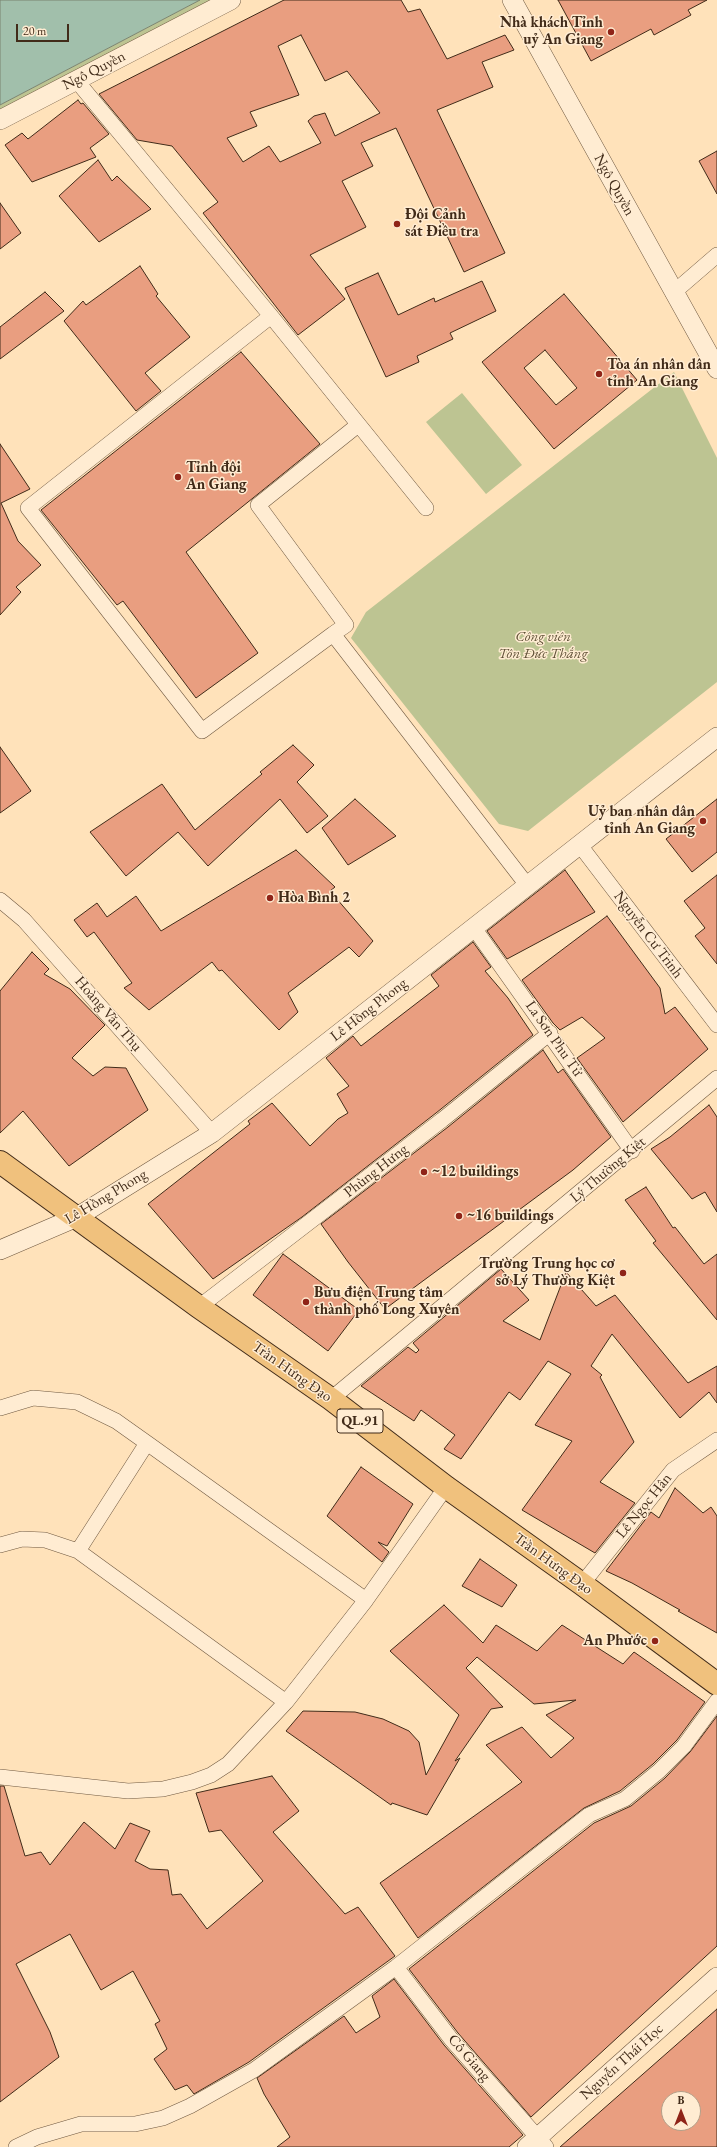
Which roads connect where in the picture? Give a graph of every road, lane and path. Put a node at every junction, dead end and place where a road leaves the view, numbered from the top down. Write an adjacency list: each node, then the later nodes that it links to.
1 (231, 0): 3 (street, Ngô Quyền)
2 (512, 0): 6 (street, Ngô Quyền)
3 (76, 80): 4 (street, Ngô Quyền); 7 (street)
4 (0, 120)
5 (717, 256): 6 (street)
6 (673, 293): 8 (street, Ngô Quyền)
7 (271, 316): 9 (street); 11 (street)
8 (717, 369)
9 (358, 425): 10 (street); 11 (street)
10 (426, 508)
11 (333, 634): 14 (street)
12 (717, 737): 13 (street, Lê Hồng Phong)
13 (579, 844): 14 (street, Lê Hồng Phong); 17 (street, Nguyễn Cư Trinh)
14 (527, 885): 16 (street, Lê Hồng Phong)
15 (0, 900): 20 (street, Hoàng Văn Thụ)
16 (474, 928): 18 (street, La Sơn Phu Tử); 20 (street, Lê Hồng Phong)
17 (717, 1025)
18 (550, 1033): 21 (street, La Sơn Phu Tử); 25 (street, Phùng Hưng)
19 (717, 1078): 21 (street, Lý Thường Kiệt)
20 (212, 1133): 23 (street, Lê Hồng Phong)
21 (632, 1151): 26 (street, Lý Thường Kiệt)
22 (0, 1162): 23 (highway, Trần Hưng Đạo / QL.91)
23 (77, 1217): 24 (street, Lê Hồng Phong); 25 (highway, Trần Hưng Đạo / QL.91)
24 (0, 1250)
25 (199, 1307): 26 (highway, Trần Hưng Đạo / QL.91)
26 (331, 1399): 30 (highway, Trần Hưng Đạo / QL.91)
27 (0, 1408): 29 (street)
28 (717, 1440): 33 (street, Lê Ngọc Hân)
29 (147, 1443): 32 (street); 34 (street)
30 (446, 1487): 33 (highway, Trần Hưng Đạo / QL.91); 34 (street)
31 (1, 1540): 32 (street)
32 (78, 1551): 37 (street)
33 (582, 1584): 35 (highway, Trần Hưng Đạo / QL.91)
34 (366, 1600): 37 (street)
35 (717, 1684)
36 (717, 1701): 39 (street)
37 (286, 1702): 38 (street)
38 (0, 1777)
39 (396, 1966): 41 (street, Cô Giang); 42 (street)
40 (717, 1977): 41 (street, Nguyễn Thái Học)
41 (537, 2143)
42 (16, 2147)

